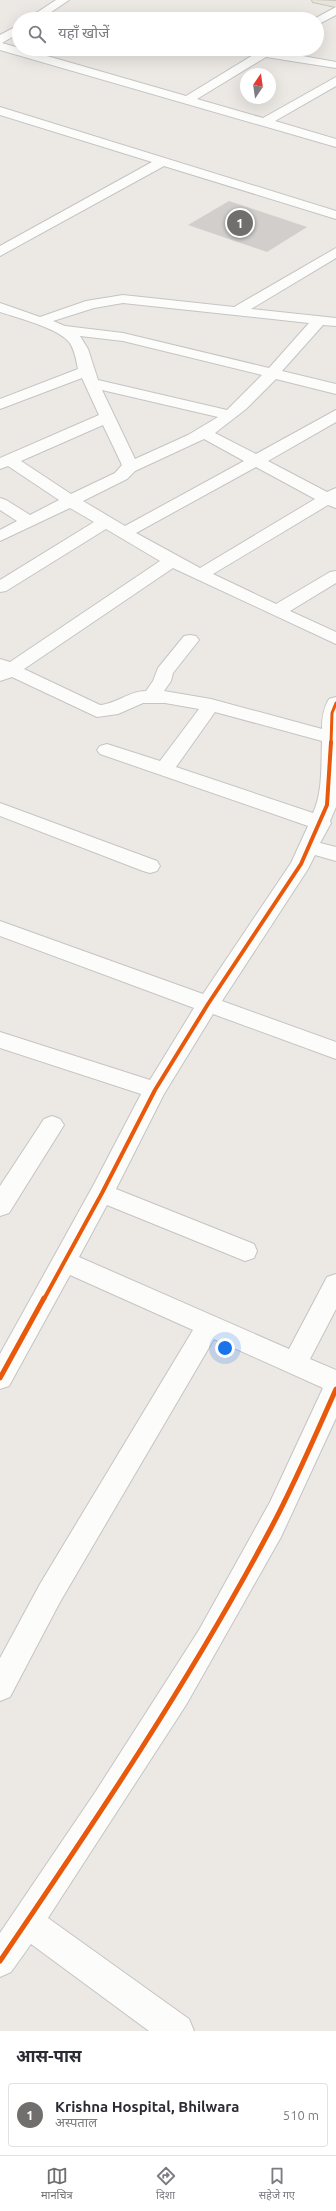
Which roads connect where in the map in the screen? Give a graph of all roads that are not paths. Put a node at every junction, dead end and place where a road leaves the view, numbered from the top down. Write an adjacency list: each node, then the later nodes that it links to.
1 (41, 0): 3 (street)
2 (316, 0): 4 (main road)
3 (61, 2): 6 (street)
4 (336, 4)
5 (336, 10): 7 (street)
6 (45, 12)
7 (324, 18)
8 (12, 32): 9 (street)
9 (0, 40)
10 (0, 46): 11 (street)
11 (12, 49)
12 (35, 56): 17 (street)
13 (260, 56): 17 (street)
14 (292, 56): 15 (street)
15 (336, 65)
16 (336, 81): 20 (street)
17 (187, 100): 20 (street)
18 (0, 111): 19 (street)
19 (20, 117): 21 (street); 23 (street)
20 (264, 122): 22 (street)
21 (7, 125)
22 (336, 143)
23 (163, 161): 24 (street); 25 (street)
24 (336, 215)
25 (0, 252)
26 (336, 252): 28 (street)
27 (3, 310): 30 (street)
28 (237, 312): 29 (street); 30 (street)
29 (319, 320): 31 (street); 33 (street)
30 (41, 321): 32 (street)
31 (336, 322)
32 (63, 330): 33 (street); 34 (street)
33 (272, 373): 35 (street); 37 (street)
34 (89, 377): 36 (street); 37 (street); 39 (street)
35 (336, 389)
36 (0, 404)
37 (230, 415): 40 (street)
38 (336, 415): 41 (street)
39 (108, 417): 42 (street); 43 (street)
40 (204, 433): 41 (street); 43 (street)
41 (256, 461): 44 (street); 49 (street)
42 (4, 462): 45 (street)
43 (129, 468): 45 (street)
44 (333, 498): 52 (street)
45 (72, 502): 47 (street); 48 (street)
46 (0, 503): 47 (street)
47 (30, 522): 50 (street)
48 (104, 522): 49 (street); 54 (street)
49 (124, 533): 51 (street)
50 (0, 536)
51 (172, 561): 52 (street); 58 (street)
52 (200, 575): 55 (street)
53 (336, 576): 55 (street)
54 (0, 587)
55 (277, 611): 56 (street)
56 (336, 639)
57 (190, 640): 59 (street)
58 (4, 670): 59 (street)
59 (152, 697): 60 (street)
60 (211, 706): 62 (street); 64 (street)
61 (335, 710): 62 (street)
62 (330, 737): 66 (street)
63 (107, 750): 64 (street)
64 (164, 769): 66 (street)
65 (0, 809): 69 (street)
66 (321, 823): 67 (street)
67 (309, 847): 68 (street); 71 (street)
68 (336, 854)
69 (150, 866)
70 (0, 928): 71 (street)
71 (208, 1004): 73 (street); 74 (street)
72 (0, 1040): 74 (street)
73 (336, 1050)
74 (155, 1090): 76 (street)
75 (52, 1125): 77 (street)
76 (102, 1193): 78 (street); 79 (street)
77 (0, 1206)
78 (245, 1251)
79 (64, 1261): 81 (street); 83 (street)
80 (336, 1284): 82 (street)
81 (210, 1325): 82 (street); 86 (street)
82 (295, 1363): 84 (street)
83 (3, 1367)
84 (336, 1382)
85 (336, 1389): 87 (street)
86 (0, 1687)
87 (27, 1922): 88 (street); 89 (street)
88 (0, 1961)
89 (177, 2031)

